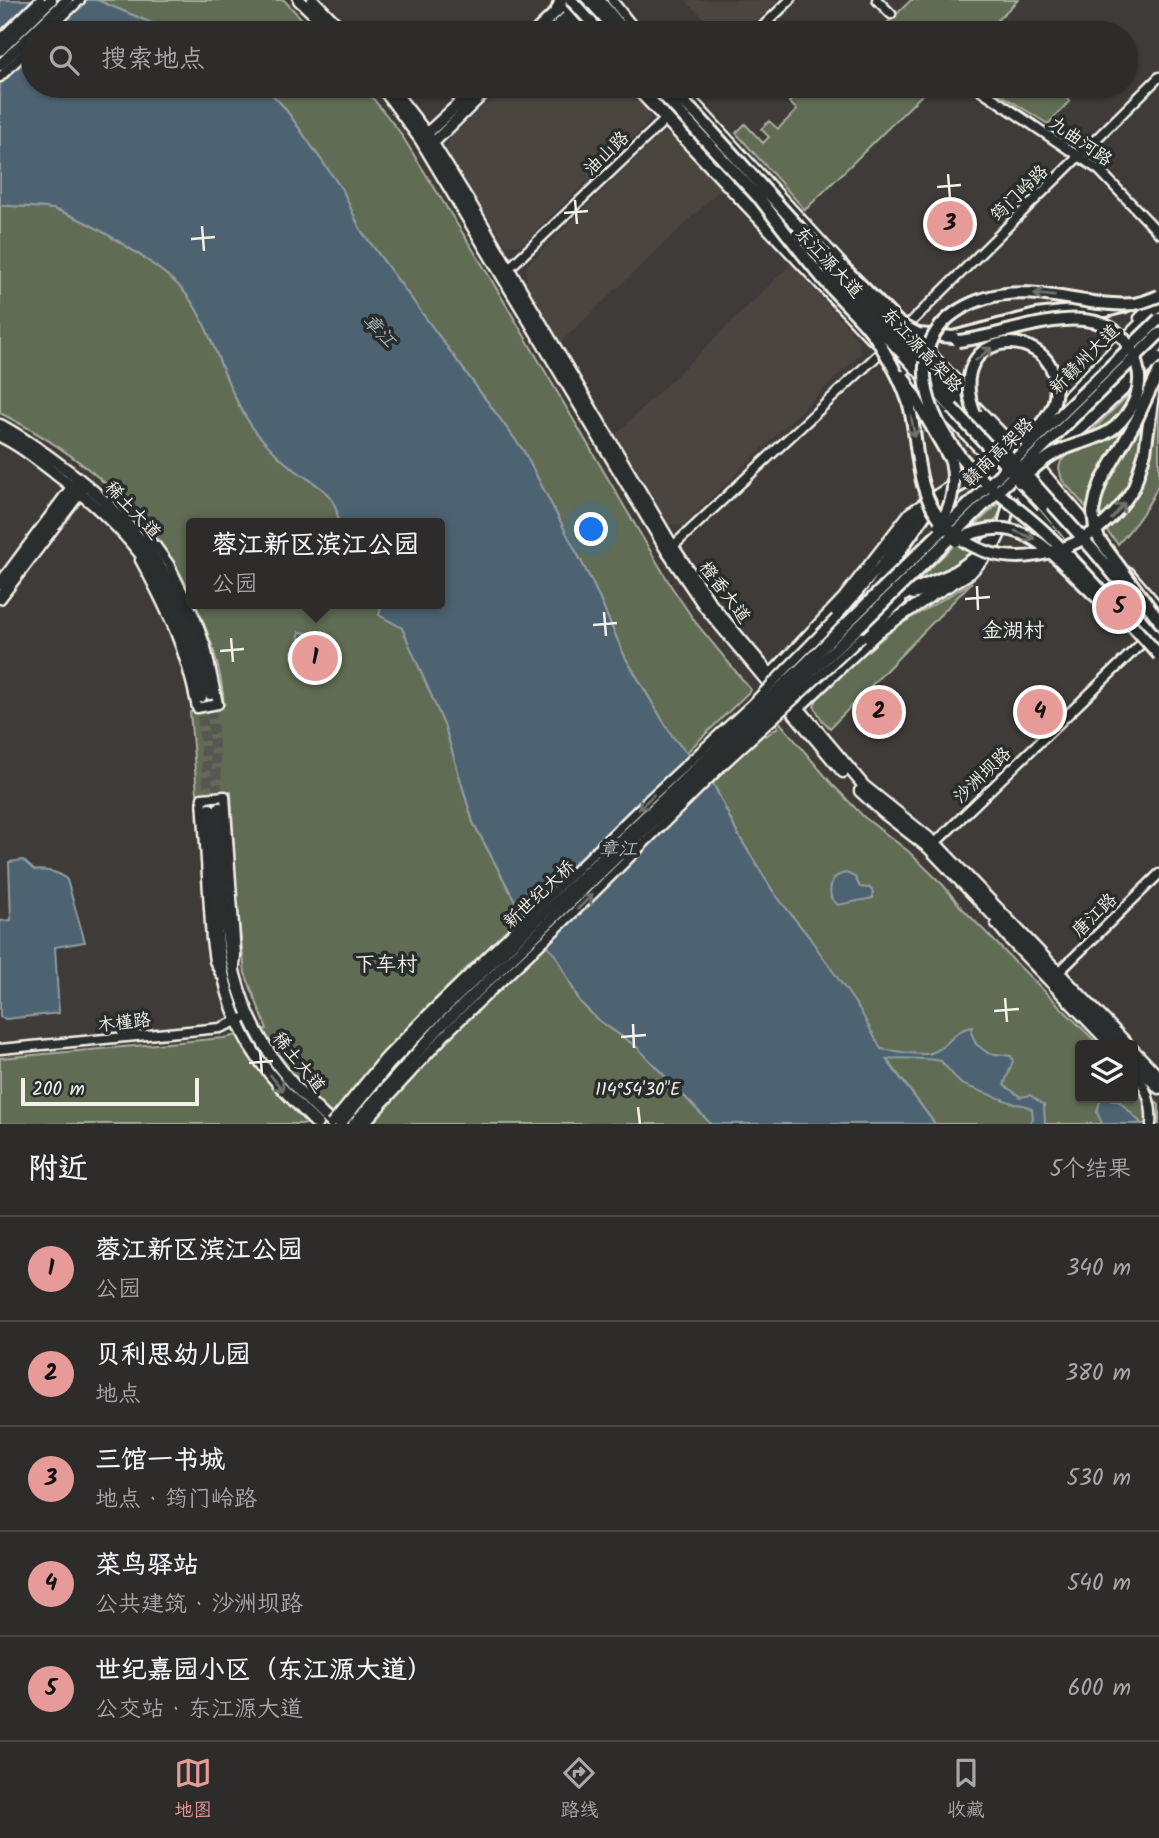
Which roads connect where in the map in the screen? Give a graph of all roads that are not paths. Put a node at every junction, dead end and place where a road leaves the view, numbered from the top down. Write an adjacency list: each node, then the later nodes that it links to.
1 (40, 0): 28 (street)
2 (51, 0): 13 (main road)
3 (67, 0): 14 (main road)
4 (80, 0): 15 (street)
5 (299, 0): 10 (main road)
6 (587, 0): 11 (main road); 23 (highway)
7 (606, 0): 24 (highway); 25 (main road)
8 (790, 0): 26 (street)
9 (877, 0): 12 (street)
10 (313, 2): 16 (main road); 17 (main road)
11 (567, 7): 18 (main road); 19 (street); 20 (main road); 21 (highway, bridge); 22 (highway)
12 (891, 14)
13 (30, 21)
14 (45, 21)
15 (58, 21)
16 (326, 21)
17 (333, 21)
18 (549, 21)
19 (578, 21)
20 (583, 21)
21 (585, 21)
22 (589, 21)
23 (607, 21)
24 (619, 21)
25 (624, 21)
26 (768, 21)
27 (21, 29): 30 (main road)
28 (0, 39)
29 (21, 45): 32 (main road)
30 (0, 50)
31 (21, 57): 33 (street)
32 (0, 65)
33 (0, 77)
34 (1159, 77): 48 (street, 筠门岭路)
35 (392, 98): 51 (main road, 橙香大道)
36 (398, 98): 51 (main road, 橙香大道)
37 (465, 98): 51 (main road)
38 (479, 98): 52 (main road)
39 (647, 98): 49 (street)
40 (652, 98): 49 (main road, 东江源大道)
41 (665, 98): 50 (highway, bridge)
42 (669, 98): 50 (highway, 东江源高架路, bridge)
43 (678, 98): 50 (highway, 东江源高架路, bridge)
44 (689, 98): 49 (street, 油山路)
45 (691, 98): 61 (main road, 东江源大道)
46 (992, 98): 53 (street, 九曲河路)
47 (1138, 98): 53 (street, 筠门岭路)
48 (1138, 98)
49 (668, 117): 56 (street, 油山路); 65 (street); 72 (main road, 东江源大道)
50 (698, 124): 54 (highway, 东江源高架路, bridge)
51 (424, 137): 52 (main road, 橙香大道)
52 (429, 147): 56 (main road, 橙香大道)
53 (1078, 157): 55 (street, 九曲河路); 61 (street, 筠门岭路)
54 (758, 189): 62 (highway, bridge); 65 (highway, bridge); 71 (highway, 东江源高架路, bridge); 92 (highway, 东江源高架路, bridge)
55 (1159, 233)
56 (505, 271): 81 (main road, 橙香大道)
57 (1159, 297): 58 (highway, bridge); 70 (street)
58 (1135, 304): 62 (highway, bridge); 91 (highway, one-way to 91, bridge)
59 (1159, 305): 70 (main road, 新赣州大道)
60 (1159, 319): 78 (highway, 赣南高架路, bridge)
61 (904, 329): 70 (main road, 东江源大道)
62 (918, 334): 79 (highway, bridge)
63 (1159, 334): 79 (highway, 赣南高架路, bridge)
64 (1159, 345): 73 (main road)
65 (882, 348): 67 (highway, one-way to 67, bridge); 72 (street); 81 (street); 88 (highway, bridge)
66 (1159, 357): 73 (street)
67 (1159, 371): 89 (highway, bridge)
68 (0, 425): 76 (main road, 稀土大道)
69 (0, 436): 76 (main road, 稀土大道)
70 (1017, 446): 72 (main road, 新赣州大道); 73 (main road, 东江源大道)
71 (1003, 449): 78 (highway, one-way to 78, bridge); 90 (highway, 东江源高架路, bridge)
72 (998, 464): 74 (street); 75 (main road, 东江源大道); 88 (highway)
73 (1036, 465): 75 (main road); 86 (street); 89 (main road, 东江源大道)
74 (975, 473): 95 (main road); 116 (street, one-way to 116, bridge)
75 (1015, 483): 77 (main road); 91 (main road, 东江源大道)
76 (79, 485): 80 (main road, 稀土大道); 83 (main road); 84 (main road)
77 (1004, 524): 82 (main road); 88 (highway)
78 (937, 536): 88 (highway, 赣南高架路, bridge)
79 (949, 539): 88 (highway, 赣南高架路, bridge)
80 (135, 540): 85 (street); 87 (street); 96 (main road, 稀土大道)
81 (670, 549): 95 (main road, 橙香大道)
82 (983, 561): 97 (main road); 119 (street, one-way to 82, bridge)
83 (0, 584)
84 (0, 598)
85 (186, 599)
86 (1159, 607)
87 (191, 609)
88 (864, 614): 91 (highway, one-way to 91, bridge); 117 (highway, 新世纪大桥, bridge); 118 (highway, 新世纪大桥, bridge)
89 (1159, 618)
90 (1159, 629)
91 (1145, 639): 93 (main road, 东江源大道); 94 (highway, bridge); 98 (street, 沙洲坝路)
92 (1159, 641)
93 (1159, 649)
94 (1159, 657)
95 (769, 677): 97 (main road, 橙香大道)
96 (206, 695)
97 (795, 710): 98 (main road, 橙香大道)
98 (932, 846): 100 (main road, 橙香大道); 102 (main road, 橙香大道)
99 (1159, 874): 102 (street, 唐江路)
100 (972, 894): 102 (main road, 橙香大道); 106 (street)
101 (234, 972): 103 (main road, 稀土大道); 103 (street); 104 (main road, 稀土大道)
102 (1055, 976): 107 (main road, 橙香大道); 108 (main road, 橙香大道)
103 (223, 980): 105 (main road, 稀土大道)
104 (249, 1016): 105 (street, 木槿路); 116 (main road, 稀土大道)
105 (239, 1021): 109 (street, 木槿路); 115 (main road, 稀土大道, one-way to 115)
106 (1105, 1040)
107 (1113, 1040)
108 (1123, 1040)
109 (0, 1049)
110 (1138, 1056): 112 (main road)
111 (1138, 1066): 114 (main road)
112 (1159, 1077)
113 (1138, 1078): 120 (street)
114 (1159, 1088)
115 (317, 1124)
116 (332, 1124)
117 (340, 1124)
118 (354, 1124)
119 (364, 1124)
120 (1151, 1124)

